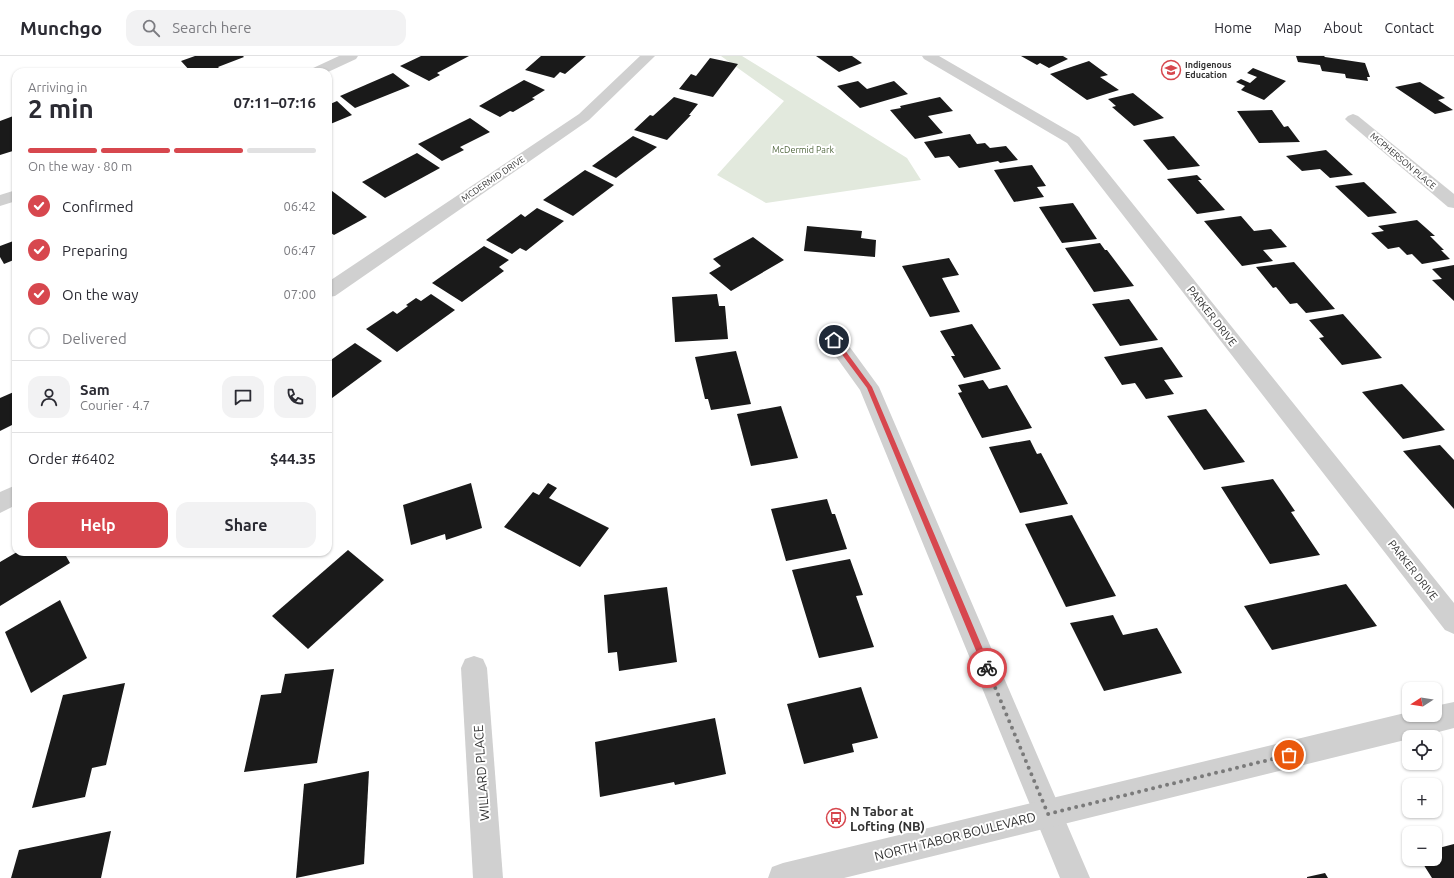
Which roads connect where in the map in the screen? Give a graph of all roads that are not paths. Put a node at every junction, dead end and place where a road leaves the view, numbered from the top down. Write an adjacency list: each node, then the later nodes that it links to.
1 (351, 56): 4 (street)
2 (648, 56): 9 (street, MCDERMID DRIVE)
3 (929, 56): 13 (street, PARKER DRIVE)
4 (325, 68)
5 (1353, 119): 8 (street, MCPHERSON PLACE)
6 (12, 196): 7 (street)
7 (0, 201)
8 (1454, 203)
9 (332, 288)
10 (834, 340): 16 (street)
11 (12, 496): 12 (street)
12 (0, 503)
13 (1454, 622)
14 (474, 668): 17 (street, WILLARD PLACE)
15 (1454, 715): 16 (street, NORTH TABOR BOULEVARD)
16 (1048, 814): 18 (street, NORTH TABOR BOULEVARD); 19 (street)
17 (488, 878)
18 (783, 878)
19 (1075, 878)

